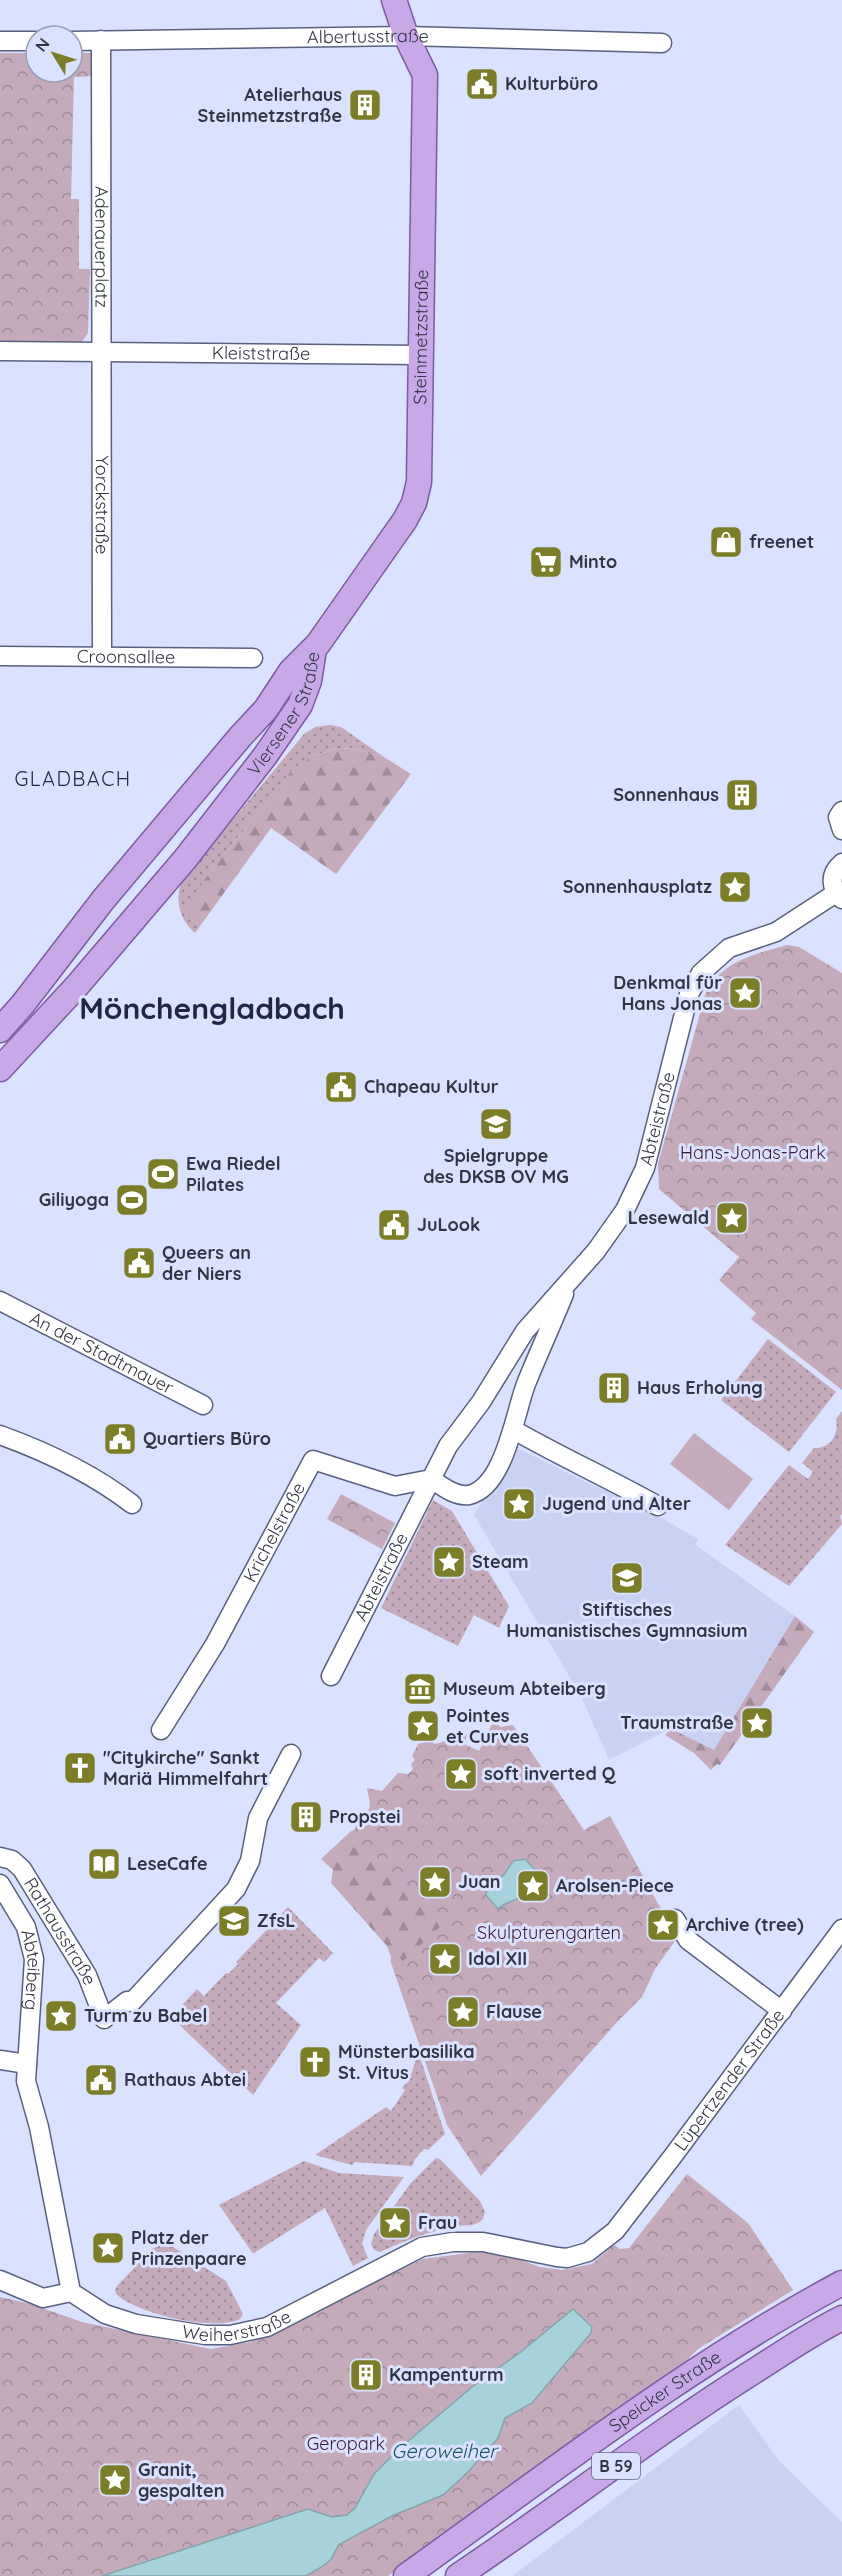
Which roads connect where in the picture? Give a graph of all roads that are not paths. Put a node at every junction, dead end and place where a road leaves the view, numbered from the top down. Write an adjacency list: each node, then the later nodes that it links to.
1 (394, 0): 2 (main road, Steinmetzstraße)
2 (406, 36): 3 (street, Albertusstraße); 7 (street, Albertusstraße); 10 (main road, Steinmetzstraße)
3 (101, 40): 6 (street, Albertusstraße); 9 (street, Adenauerplatz)
4 (0, 41): 5 (street)
5 (24, 41)
6 (84, 41)
7 (662, 44)
8 (0, 351): 9 (street)
9 (100, 352): 10 (street, Kleiststraße); 13 (street, Yorckstraße)
10 (421, 355): 11 (main road, Steinmetzstraße)
11 (314, 649): 19 (main road, Viersener Straße); 20 (main road, Viersener Straße)
12 (0, 656): 13 (street, Croonsallee)
13 (102, 656): 14 (street, Croonsallee)
14 (253, 658)
15 (842, 811): 16 (street)
16 (842, 830)
17 (842, 863): 18 (street)
18 (839, 896): 21 (street, Abteistraße)
19 (0, 1030)
20 (0, 1069)
21 (568, 1283): 24 (street, Abteistraße); 26 (street, Abteistraße)
22 (0, 1300): 23 (street, An der Stadtmauer)
23 (203, 1405)
24 (514, 1430): 26 (street, Abteistraße); 28 (street)
25 (0, 1435): 27 (street)
26 (431, 1479): 29 (street, Abteistraße); 30 (street, Krichelstraße)
27 (132, 1504)
28 (658, 1506)
29 (331, 1676)
30 (161, 1730)
31 (291, 1754): 32 (street, Rathausstraße)
32 (0, 1857)
33 (0, 1884): 38 (street, Abteiberg)
34 (675, 1919): 36 (street)
35 (842, 1929): 36 (street, Lüpertzender Straße)
36 (782, 2011): 39 (street, Lüpertzender Straße)
37 (0, 2060): 38 (street)
38 (27, 2064): 42 (street)
39 (615, 2231): 42 (street, Weiherstraße)
40 (0, 2280): 42 (street)
41 (842, 2283): 44 (main road, Speicker Straße / B 59)
42 (71, 2292)
43 (842, 2318): 45 (main road, Speicker Straße / B 59)
44 (410, 2575)
45 (458, 2576)

